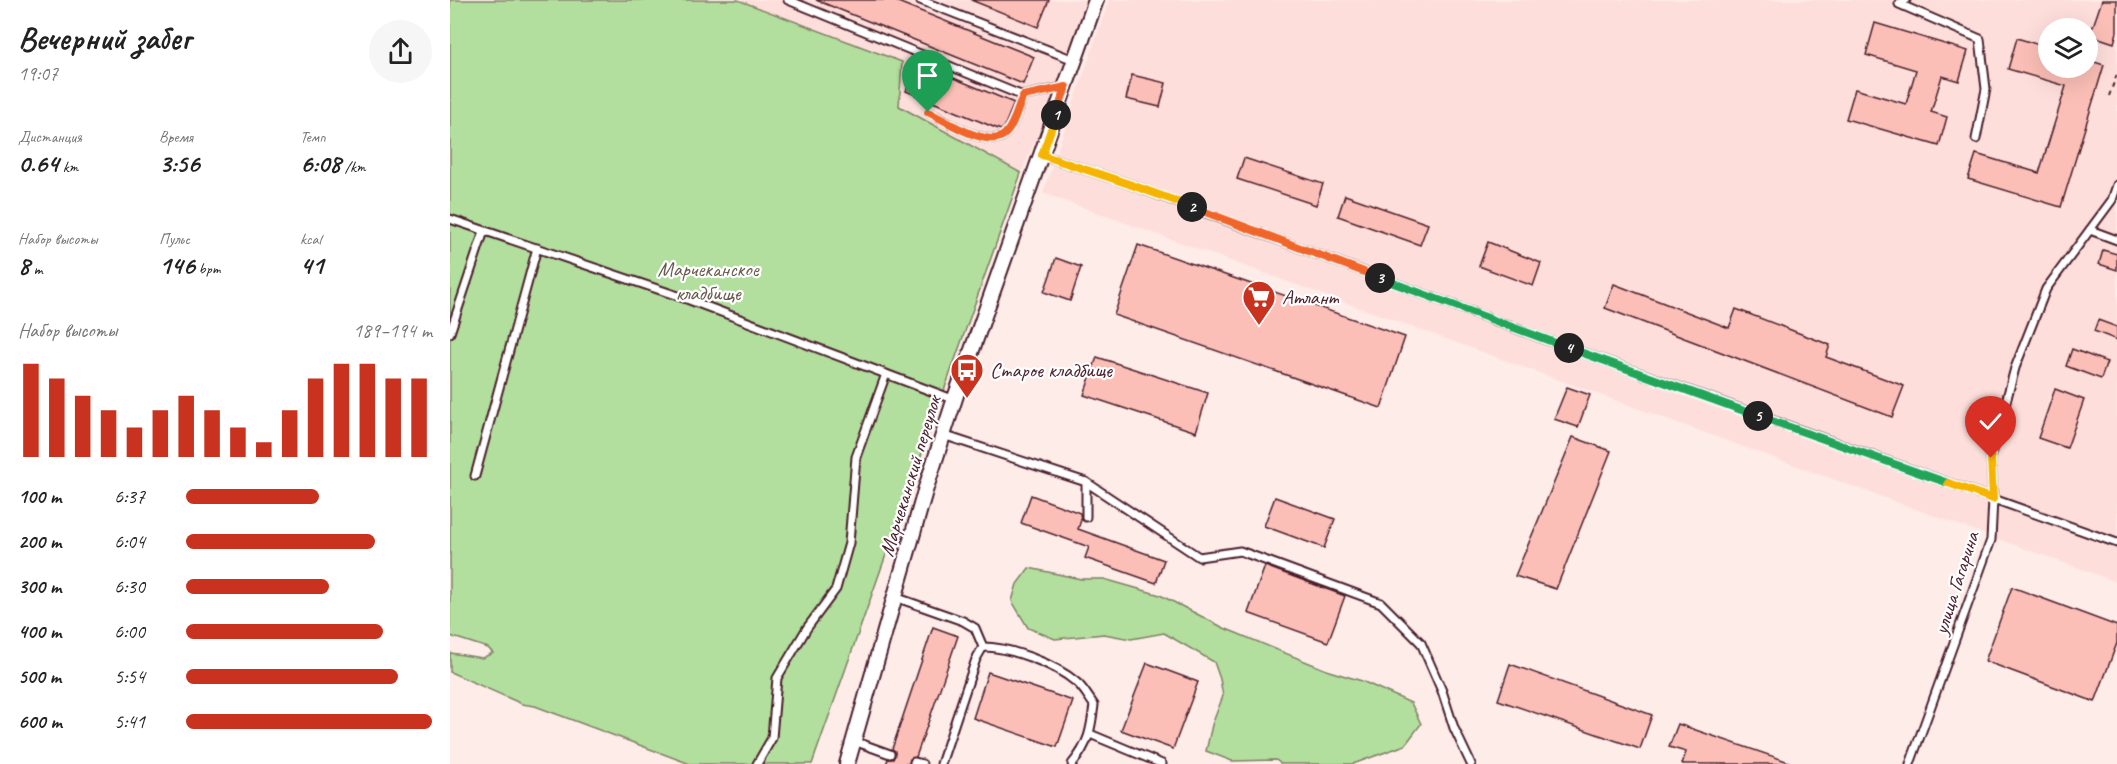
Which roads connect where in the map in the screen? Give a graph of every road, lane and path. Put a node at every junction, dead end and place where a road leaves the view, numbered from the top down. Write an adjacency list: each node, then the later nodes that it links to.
1 (788, 0): 8 (lane)
2 (920, 0): 5 (lane)
3 (1096, 0): 5 (street, Марчеканский переулок)
4 (1906, 0): 11 (lane)
5 (1075, 60): 7 (street, Марчеканский переулок)
6 (2117, 74): 9 (path)
7 (1066, 87): 8 (lane); 12 (street, Марчеканский переулок)
8 (1023, 96): 10 (lane)
9 (2109, 96)
10 (928, 112)
11 (1976, 139)
12 (1042, 155): 22 (street, Марчеканский переулок); 26 (lane)
13 (2117, 185): 14 (lane, улица Гагарина)
14 (2116, 193): 16 (lane, улица Гагарина)
15 (450, 219): 17 (lane)
16 (2090, 230): 18 (lane); 26 (lane, улица Гагарина)
17 (484, 231): 19 (lane); 20 (lane)
18 (2117, 240)
19 (537, 248): 21 (lane); 24 (lane)
20 (450, 333)
21 (886, 374): 22 (lane); 35 (lane)
22 (955, 400): 23 (street, Марчеканский переулок)
23 (943, 435): 25 (lane); 29 (street, Марчеканский переулок)
24 (475, 476)
25 (1086, 482): 27 (lane); 41 (lane)
26 (1993, 499): 28 (lane); 42 (lane, улица Гагарина)
27 (1086, 517)
28 (2117, 543)
29 (895, 597): 30 (lane); 32 (street, Марчеканский переулок)
30 (983, 647): 31 (lane); 38 (lane)
31 (1090, 734): 39 (lane); 40 (lane)
32 (854, 741): 33 (lane); 36 (street, Марчеканский переулок)
33 (890, 754)
34 (914, 762): 37 (lane)
35 (756, 764)
36 (847, 764)
37 (922, 764)
38 (941, 764)
39 (1072, 764)
40 (1162, 764)
41 (1471, 764)
42 (1910, 764)

